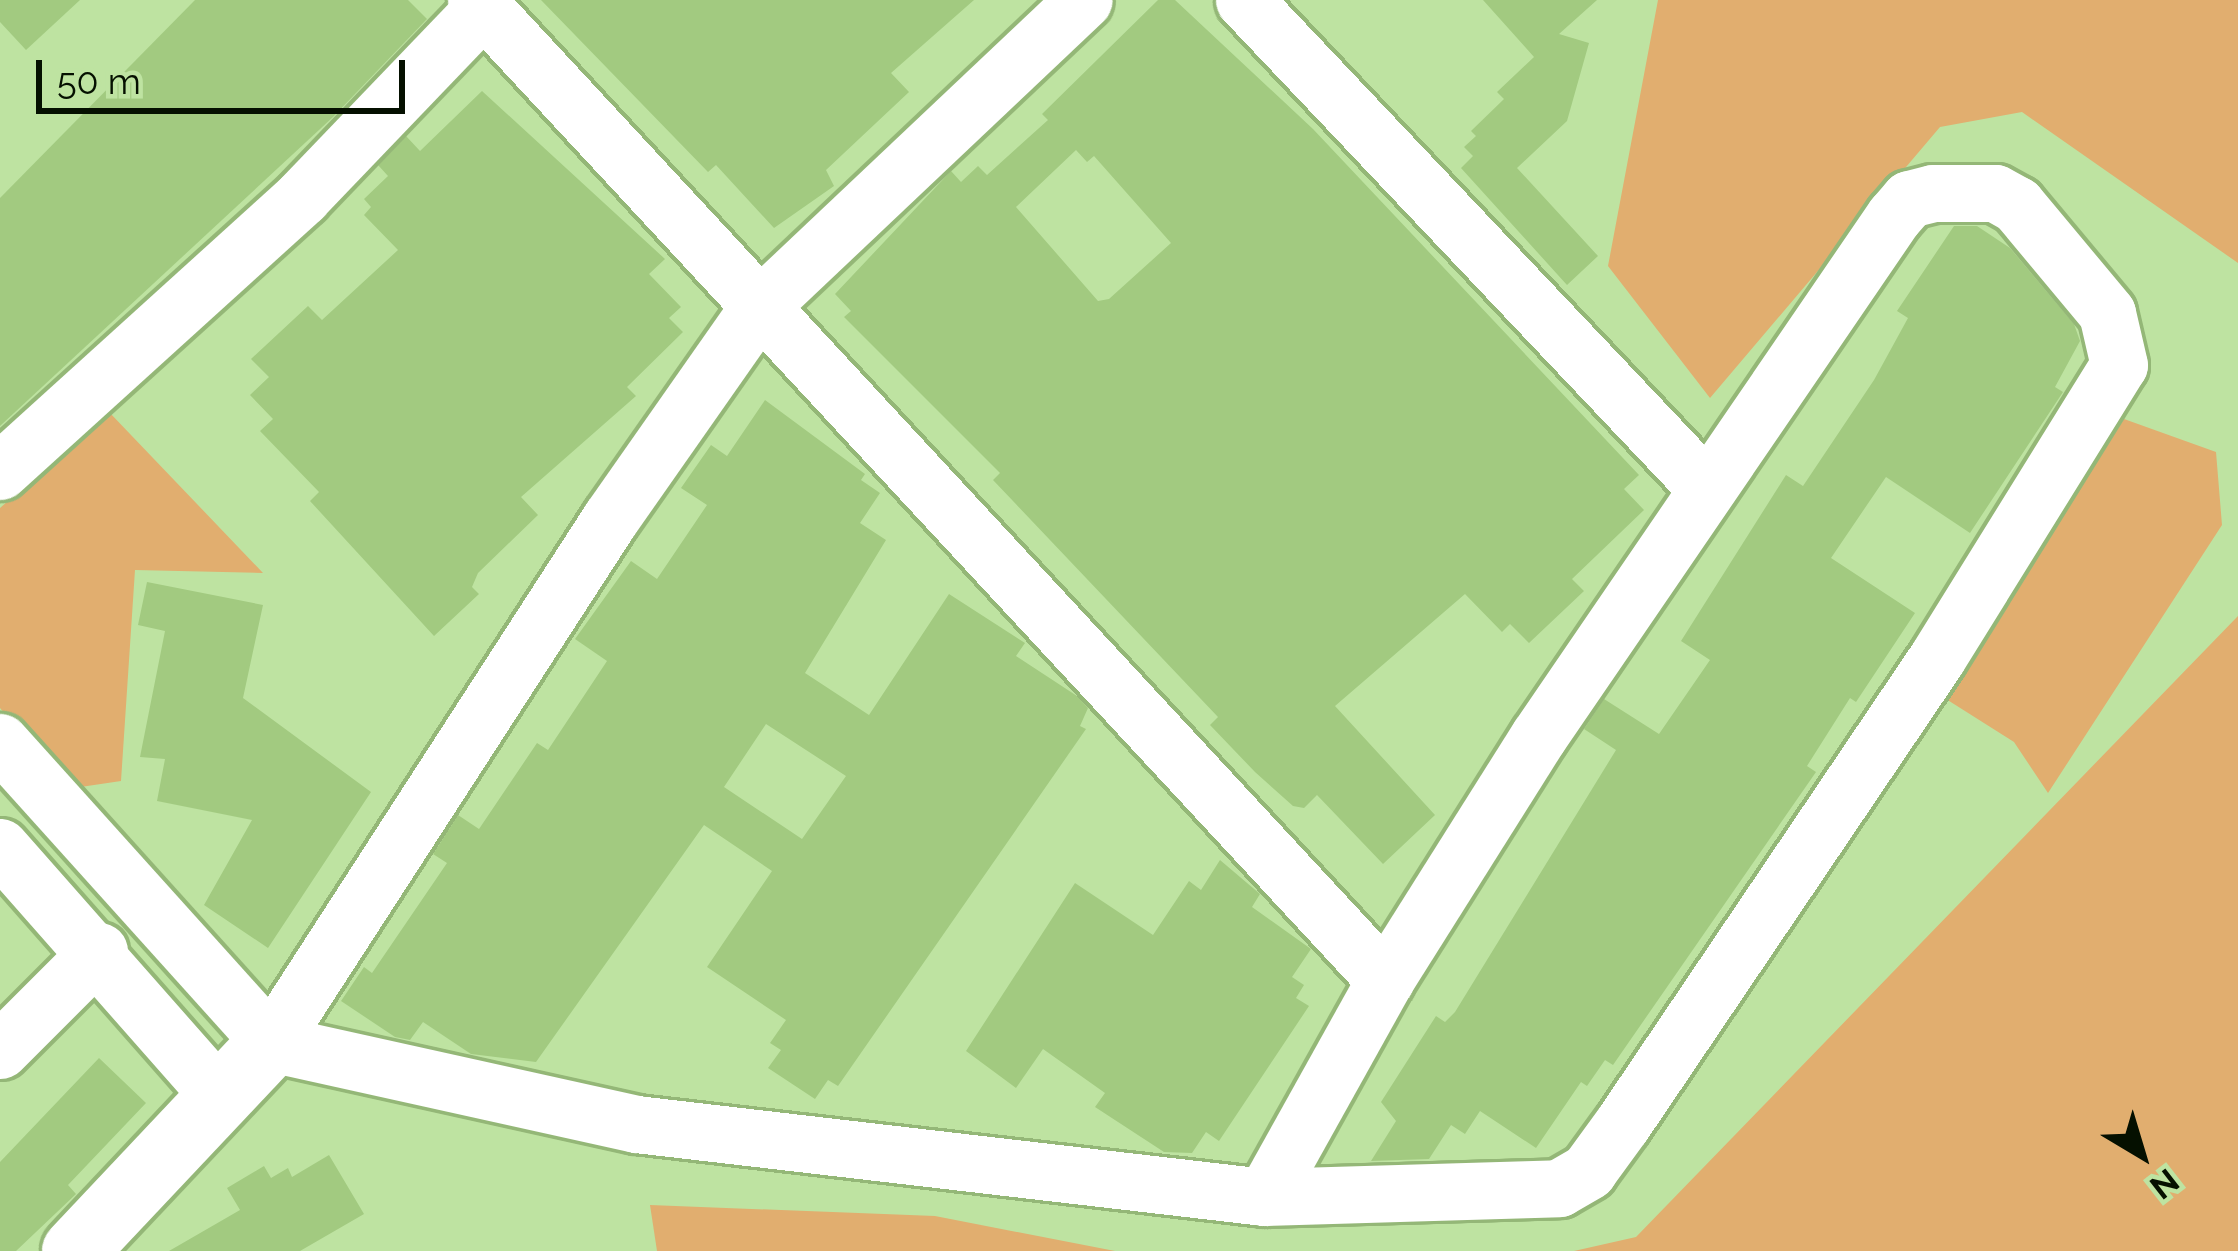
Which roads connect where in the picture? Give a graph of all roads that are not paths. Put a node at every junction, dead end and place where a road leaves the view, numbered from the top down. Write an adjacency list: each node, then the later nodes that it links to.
1 (1084, 0): 4 (street)
2 (1244, 0): 6 (street)
3 (480, 4): 4 (street); 5 (street)
4 (758, 308): 10 (street); 11 (street)
5 (0, 471)
6 (1707, 489): 10 (street); 14 (street)
7 (0, 742): 11 (street)
8 (0, 847): 9 (street)
9 (99, 951): 12 (street); 13 (street)
10 (1385, 980): 14 (street)
11 (271, 1043): 13 (street); 14 (street)
12 (0, 1050)
13 (220, 1095): 15 (street)
14 (1264, 1197)
15 (75, 1251)

